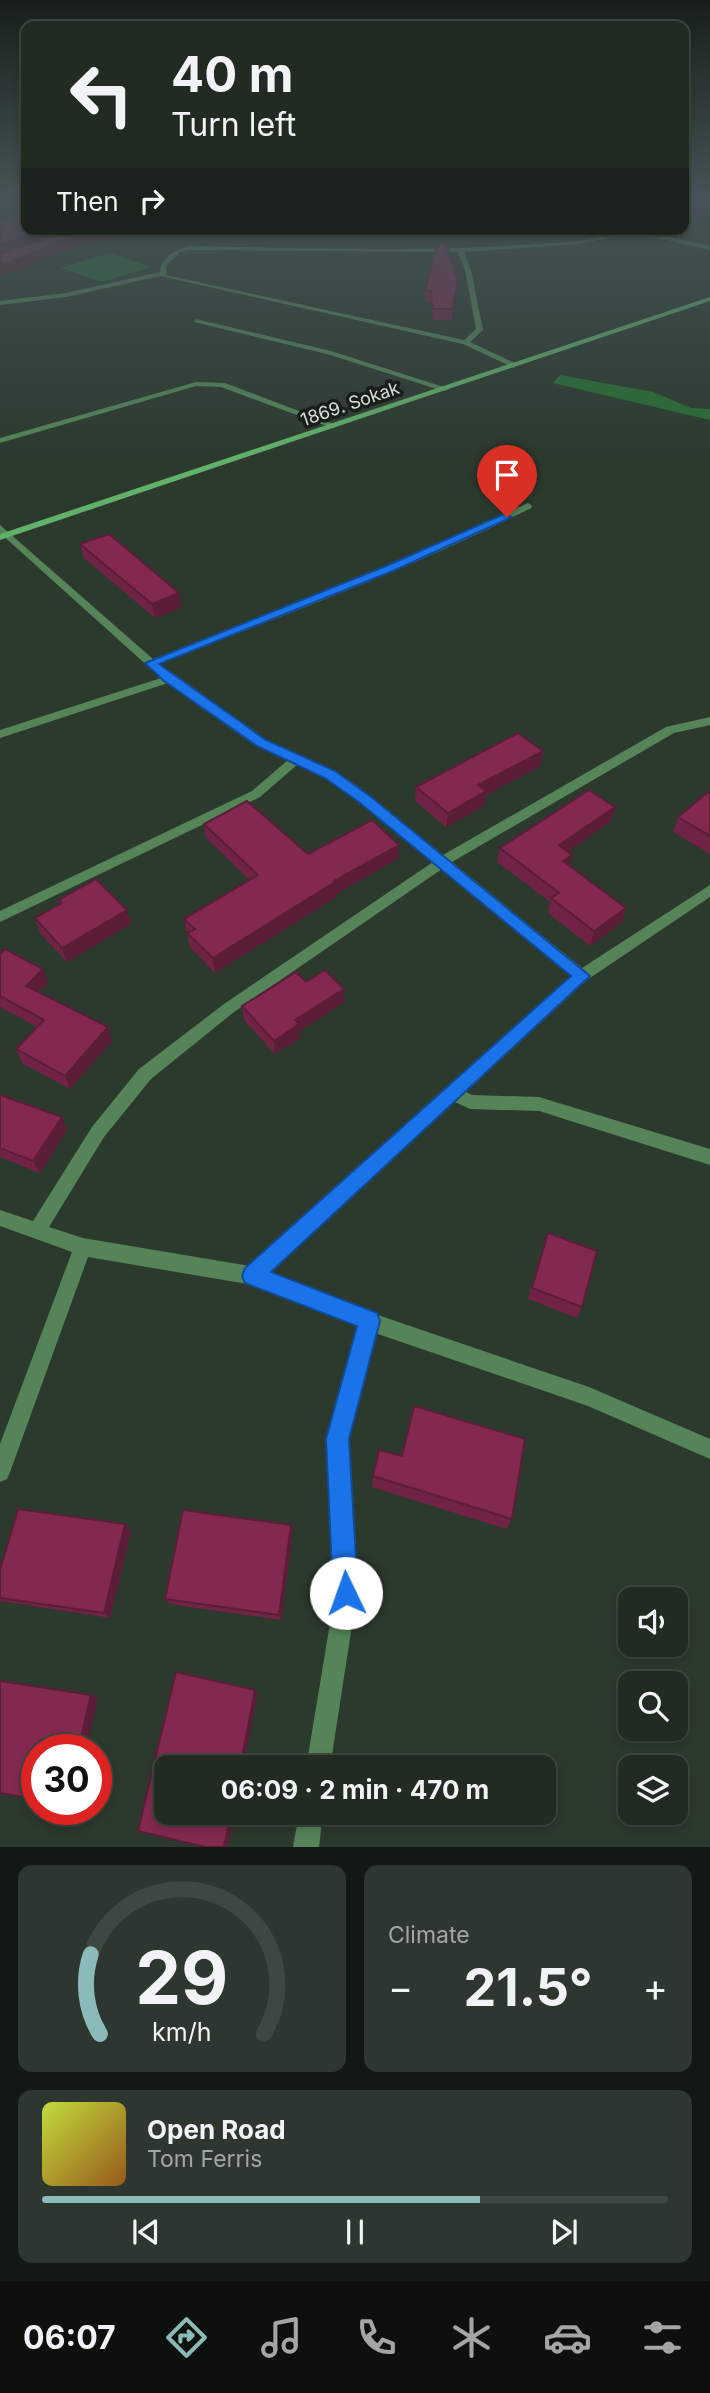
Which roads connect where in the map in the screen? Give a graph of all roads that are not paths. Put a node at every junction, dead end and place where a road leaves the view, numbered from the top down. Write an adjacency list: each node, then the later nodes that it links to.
1 (109, 285): 5 (street)
2 (205, 285): 7 (street)
3 (471, 285): 7 (street)
4 (710, 299): 8 (main road, 1869. Sokak)
5 (0, 303)
6 (196, 321): 9 (street)
7 (465, 342): 8 (street)
8 (514, 366): 9 (main road, 1869. Sokak)
9 (446, 389): 10 (main road, 1869. Sokak)
10 (335, 426): 11 (street); 13 (main road, 1869. Sokak)
11 (0, 441)
12 (528, 506): 14 (street)
13 (3, 533): 14 (street)
14 (151, 663): 15 (street)
15 (169, 679): 17 (street); 18 (street)
16 (710, 721): 19 (street)
17 (0, 734)
18 (297, 759): 19 (street); 21 (street)
19 (442, 862): 22 (street); 26 (street)
20 (710, 890): 22 (street)
21 (0, 917)
22 (582, 976): 23 (street)
23 (455, 1094): 24 (street); 28 (street)
24 (710, 1157)
25 (0, 1218): 26 (street)
26 (37, 1231): 27 (street)
27 (83, 1247): 28 (street); 31 (street)
28 (253, 1276): 29 (street)
29 (369, 1321): 30 (street); 32 (street)
30 (710, 1449)
31 (0, 1472)
32 (320, 1755)
33 (309, 1825): 34 (street)
34 (306, 1847)

